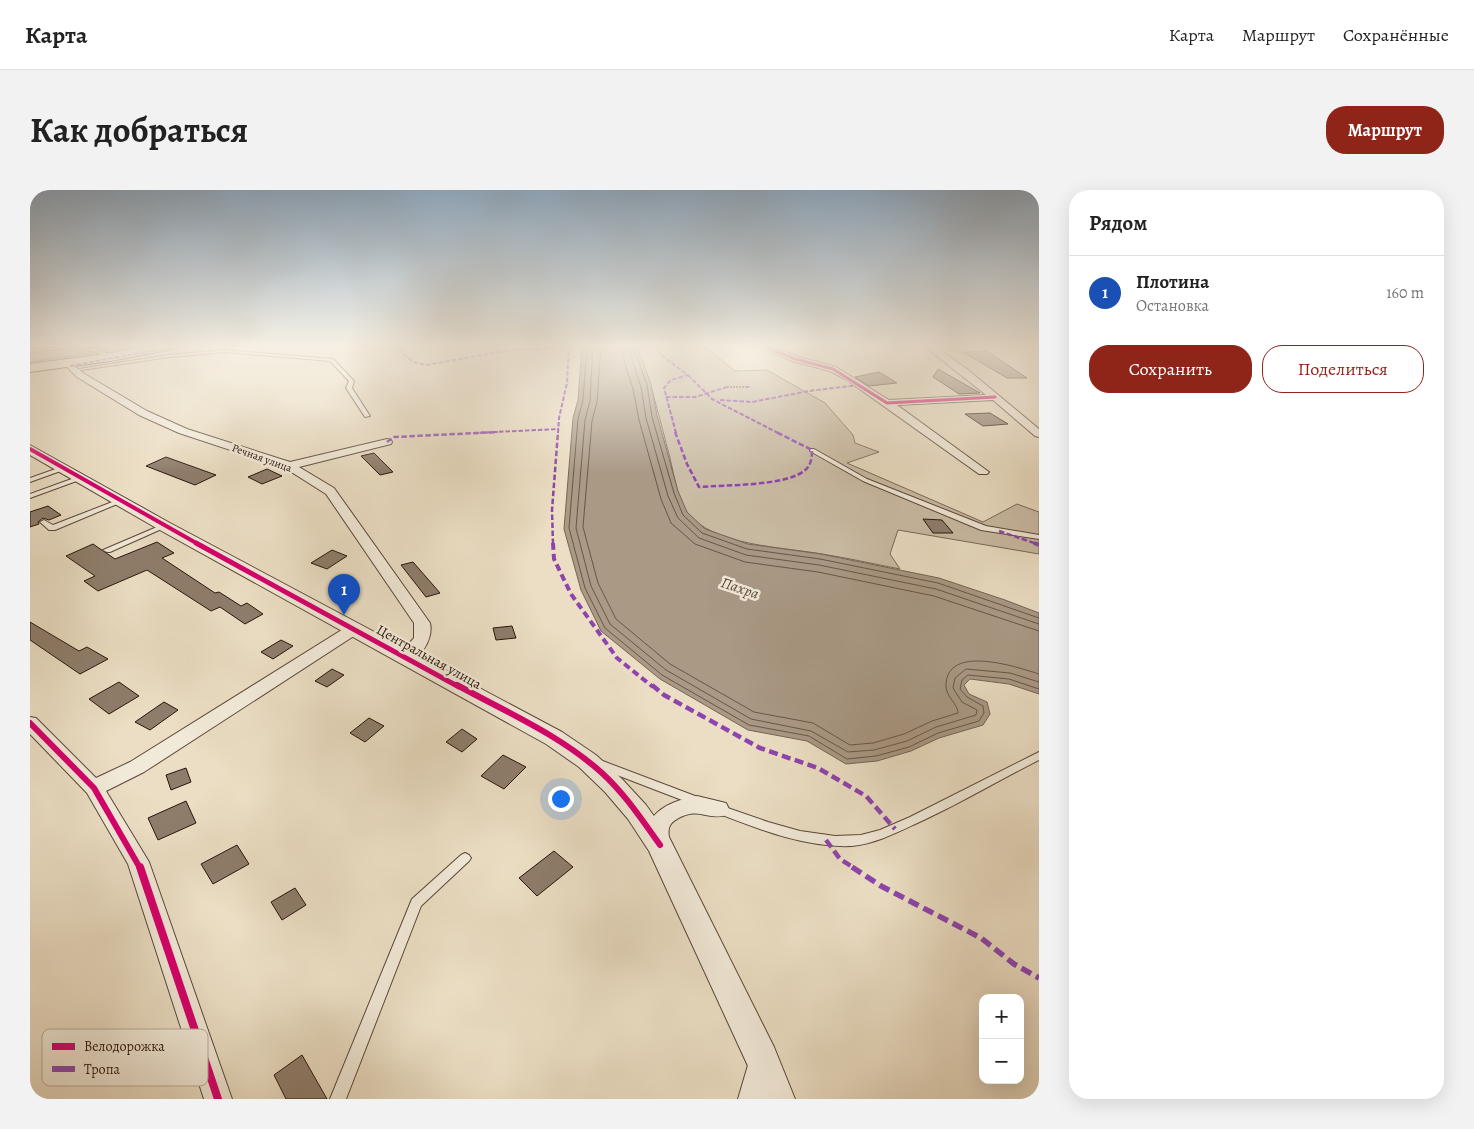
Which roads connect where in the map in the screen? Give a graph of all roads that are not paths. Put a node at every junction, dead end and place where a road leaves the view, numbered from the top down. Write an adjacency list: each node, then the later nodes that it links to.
1 (103, 387): 12 (street, Речная улица)
2 (349, 387): 7 (lane)
3 (864, 387): 6 (street)
4 (984, 387): 5 (street)
5 (995, 397): 6 (street); 8 (street)
6 (887, 403): 13 (street)
7 (367, 416)
8 (1039, 434)
9 (387, 442): 12 (street)
10 (812, 450): 20 (lane)
11 (33, 454): 14 (street, Центральная улица)
12 (289, 466): 23 (street, Речная улица)
13 (983, 472)
14 (72, 473): 15 (lane); 16 (lane); 17 (street, Центральная улица)
15 (30, 480)
16 (30, 496)
17 (120, 501): 18 (lane); 19 (street, Центральная улица)
18 (44, 522)
19 (164, 526): 21 (lane); 22 (street, Центральная улица)
20 (1039, 537)
21 (107, 550)
22 (354, 629): 23 (street, Центральная улица); 27 (street)
23 (405, 657): 26 (street, Центральная улица)
24 (30, 722): 27 (street)
25 (1039, 756): 28 (lane)
26 (586, 758): 28 (lane); 29 (street, Центральная улица)
27 (94, 788): 31 (street)
28 (719, 809): 29 (street)
29 (660, 845): 32 (street, Центральная улица)
30 (465, 858): 35 (lane)
31 (194, 1029)
32 (762, 1059): 36 (street); 37 (street, Центральная улица)
33 (208, 1069): 34 (street)
34 (218, 1099)
35 (338, 1099)
36 (752, 1099)
37 (778, 1099)

